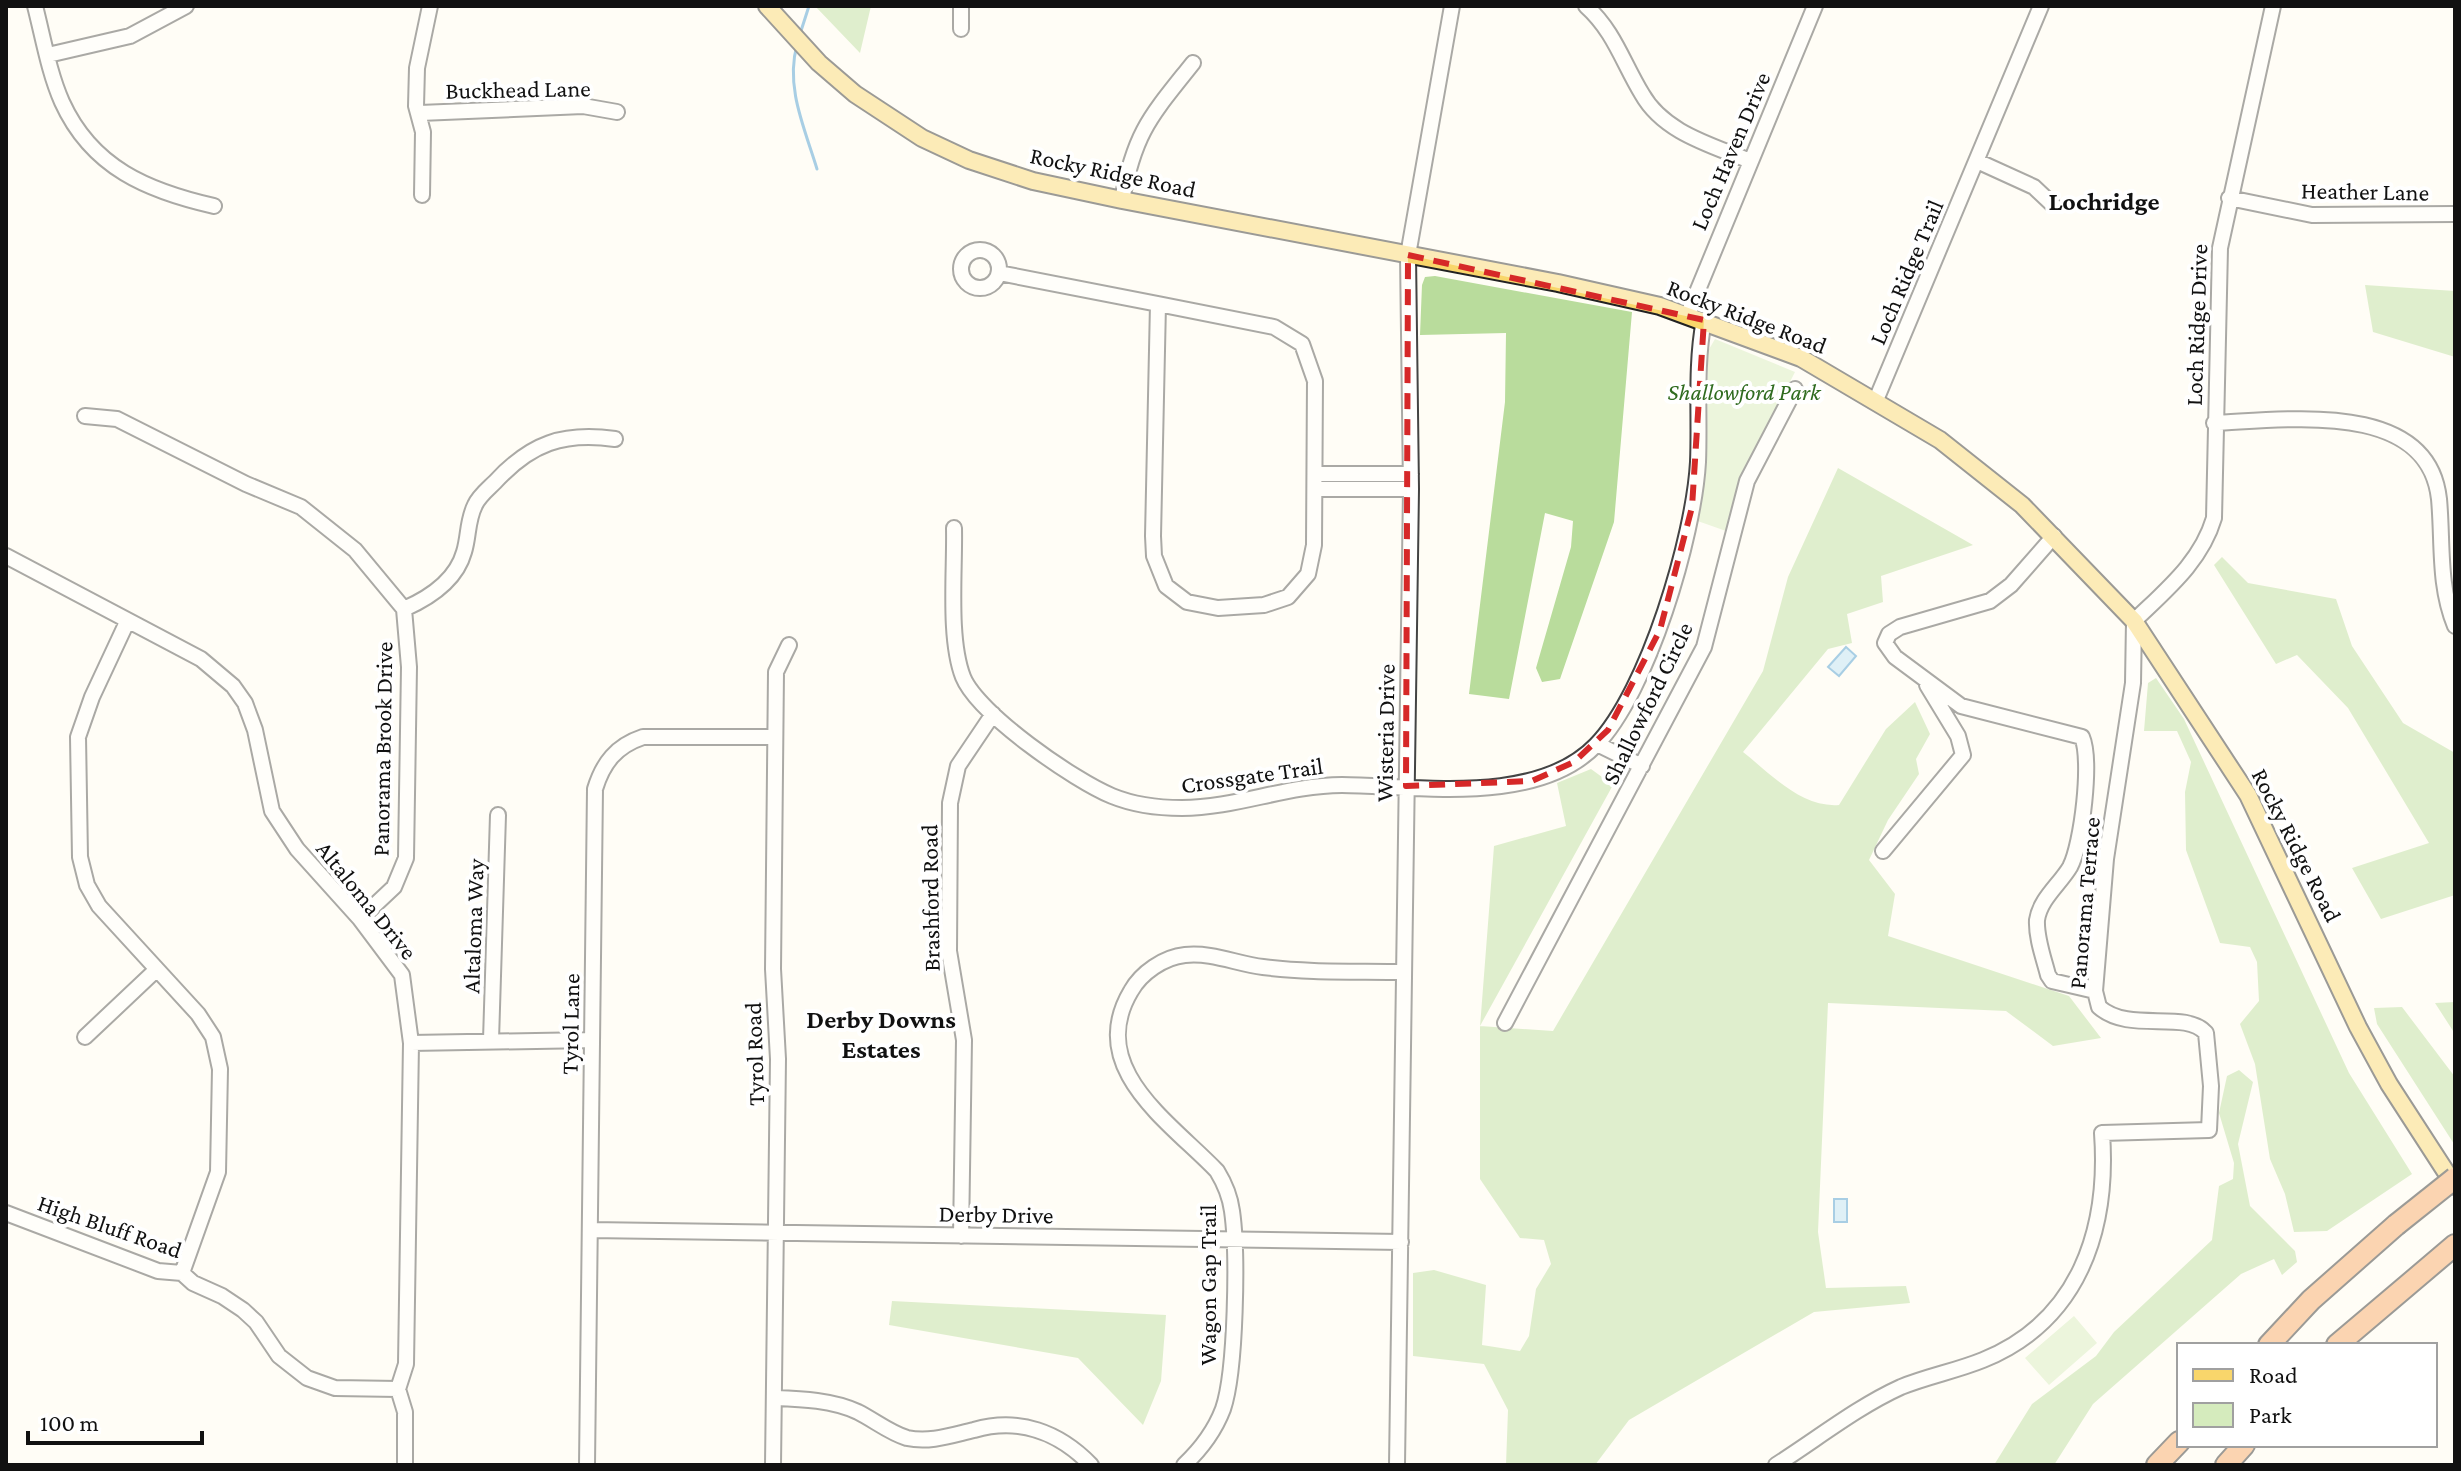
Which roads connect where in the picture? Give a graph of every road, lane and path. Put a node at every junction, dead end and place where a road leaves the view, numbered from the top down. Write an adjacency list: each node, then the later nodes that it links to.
1 (35, 6): 12 (street)
2 (186, 6): 12 (street)
3 (430, 6): 15 (street)
4 (767, 6): 20 (main road, Rocky Ridge Road)
5 (961, 6): 11 (street)
6 (1452, 6): 24 (street, Wisteria Drive)
7 (1586, 6): 16 (street)
8 (1815, 6): 16 (street, Loch Haven Drive)
9 (2041, 6): 17 (street, Loch Ridge Trail)
10 (2273, 6): 19 (street, Loch Ridge Drive)
11 (961, 29)
12 (48, 55): 22 (street)
13 (1193, 63): 20 (street)
14 (617, 112): 15 (street, Buckhead Lane)
15 (420, 113): 18 (street)
16 (1750, 161): 27 (street, Loch Haven Drive)
17 (1977, 161): 21 (street); 29 (street, Loch Ridge Trail)
18 (422, 195)
19 (2229, 198): 23 (street, Heather Lane); 31 (street, Loch Ridge Drive)
20 (1122, 200): 24 (main road, Rocky Ridge Road)
21 (2053, 205)
22 (214, 206)
23 (2455, 214)
24 (1408, 255): 27 (main road, Rocky Ridge Road); 34 (street, Wisteria Drive)
25 (999, 273): 26 (street)
26 (1158, 304): 33 (street); 33 (street)
27 (1696, 317): 29 (main road, Rocky Ridge Road); 46 (street, Loch Haven Drive)
28 (1795, 389): 47 (street, Shallowford Circle)
29 (1876, 400): 36 (main road, Rocky Ridge Road)
30 (85, 416): 38 (street, Panorama Brook Drive)
31 (2214, 423): 39 (street, Loch Ridge Drive); 41 (street)
32 (615, 439): 38 (street)
33 (1315, 481): 34 (street)
34 (1411, 482): 48 (street, Wisteria Drive)
35 (954, 528): 44 (street, Crossgate Trail)
36 (2054, 536): 39 (main road, Rocky Ridge Road); 43 (street)
37 (6, 556): 40 (street, Altaloma Drive)
38 (404, 609): 51 (street, Panorama Brook Drive)
39 (2134, 621): 54 (street, Panorama Terrace); 61 (main road, Rocky Ridge Road)
40 (127, 622): 51 (street, Altaloma Drive); 52 (street)
41 (2455, 626)
42 (789, 645): 45 (street, Tyrol Road)
43 (1923, 678): 50 (street); 54 (street)
44 (993, 714): 48 (street, Crossgate Trail); 65 (street, Brashford Road)
45 (775, 737): 58 (street, Tyrol Lane); 64 (street, Tyrol Road)
46 (1597, 744): 47 (street); 48 (street, Crossgate Trail)
47 (1642, 766): 55 (street, Shallowford Circle)
48 (1406, 786): 53 (street, Wisteria Drive)
49 (498, 815): 57 (street, Altaloma Way)
50 (1883, 851)
51 (360, 919): 59 (street, Altaloma Drive)
52 (156, 970): 56 (street); 69 (street)
53 (1404, 972): 66 (street, Wagon Gap Trail); 67 (street, Wisteria Drive)
54 (2095, 991): 82 (street, Panorama Terrace)
55 (1505, 1023)
56 (85, 1037)
57 (491, 1040): 58 (street); 59 (street)
58 (592, 1040): 63 (street, Tyrol Lane)
59 (411, 1043): 72 (street, Altaloma Drive)
60 (2455, 1178): 70 (highway, bridge)
61 (2455, 1186)
62 (6, 1213): 69 (street, High Bluff Road)
63 (590, 1230): 64 (street, Derby Drive); 77 (street, Tyrol Lane)
64 (776, 1232): 65 (street, Derby Drive); 73 (street, Tyrol Road)
65 (961, 1236): 66 (street, Derby Drive)
66 (1233, 1239): 67 (street, Derby Drive); 80 (street, Wagon Gap Trail)
67 (1401, 1242): 81 (street, Wisteria Drive)
68 (2455, 1245): 71 (highway)
69 (182, 1273): 72 (street, High Bluff Road)
70 (2271, 1343)
71 (2339, 1343)
72 (398, 1389): 76 (street, Altaloma Drive)
73 (774, 1398): 78 (street, Tyrol Road); 79 (street)
74 (2177, 1444): 83 (highway)
75 (2242, 1447): 84 (highway)
76 (405, 1465)
77 (587, 1465)
78 (773, 1465)
79 (1091, 1465)
80 (1184, 1465)
81 (1397, 1465)
82 (1776, 1465)
83 (2157, 1465)
84 (2226, 1465)

